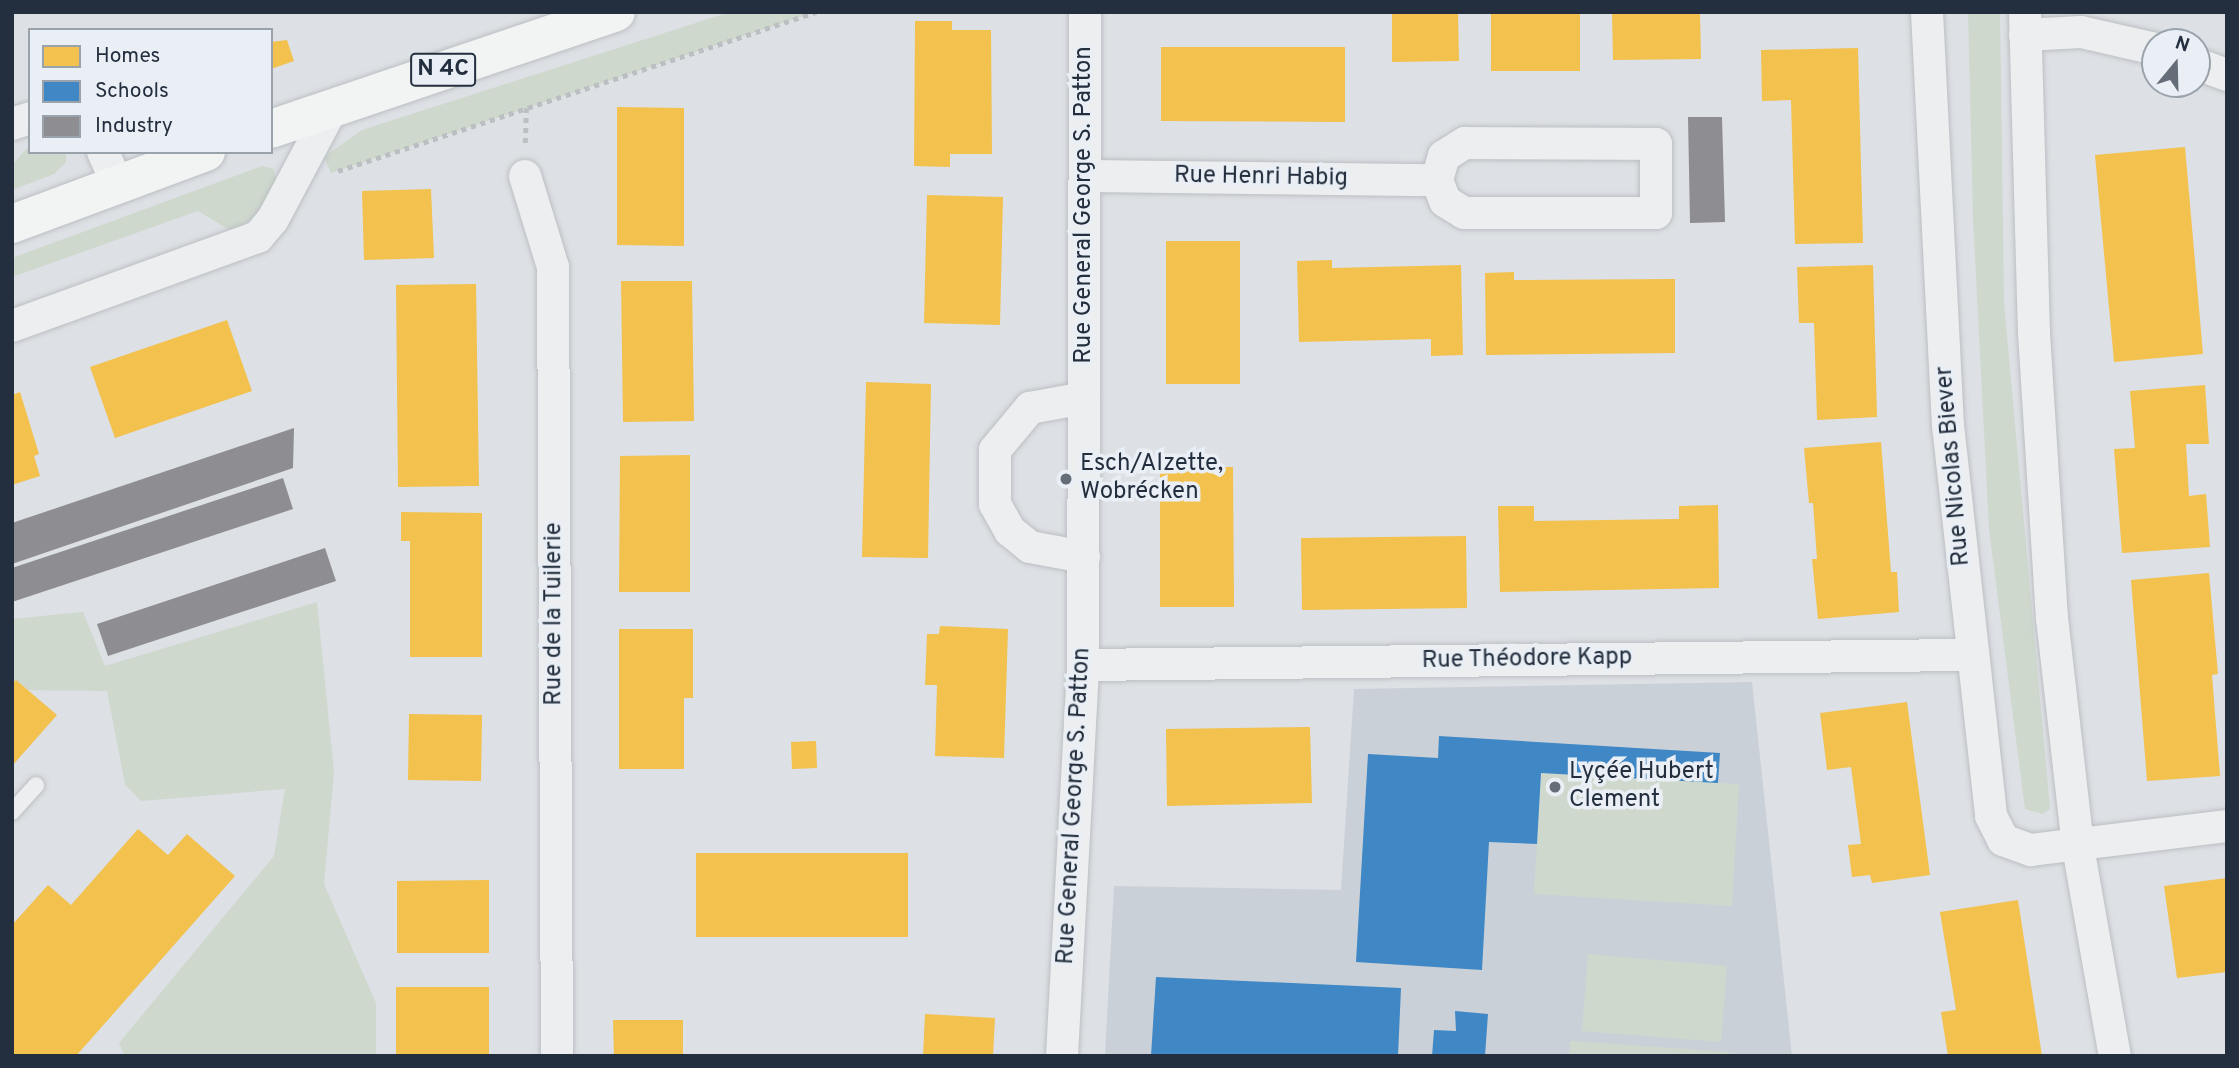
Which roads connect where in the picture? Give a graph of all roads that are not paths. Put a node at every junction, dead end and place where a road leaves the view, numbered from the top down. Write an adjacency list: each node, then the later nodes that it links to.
1 (616, 12): 6 (main road, N 4C)
2 (1085, 12): 11 (street, Rue General George S. Patton)
3 (1927, 12): 17 (street, Rue Nicolas Biever)
4 (2025, 24): 5 (street); 22 (street)
5 (2141, 45)
6 (332, 107): 7 (main road, N 4C); 14 (street)
7 (273, 128)
8 (194, 154): 9 (main road)
9 (110, 168): 13 (main road)
10 (525, 176): 23 (street, Rue de la Tuilerie)
11 (1085, 176): 12 (street, Rue Henri Habig); 15 (street, Rue General George S. Patton)
12 (1437, 180): 12 (street)
13 (12, 224)
14 (12, 326)
15 (1084, 398): 16 (street, Rue General George S. Patton); 16 (street, Rue General George S. Patton)
16 (1084, 557): 18 (street, Rue General George S. Patton)
17 (1970, 655): 18 (street, Rue Théodore Kapp); 22 (street, Rue Nicolas Biever)
18 (1083, 665): 24 (street, Rue General George S. Patton)
19 (36, 785): 20 (lane)
20 (12, 811)
21 (2227, 826): 22 (street, Rue Nicolas Biever)
22 (2078, 847): 25 (street)
23 (557, 1056)
24 (1062, 1056)
25 (2115, 1056)

